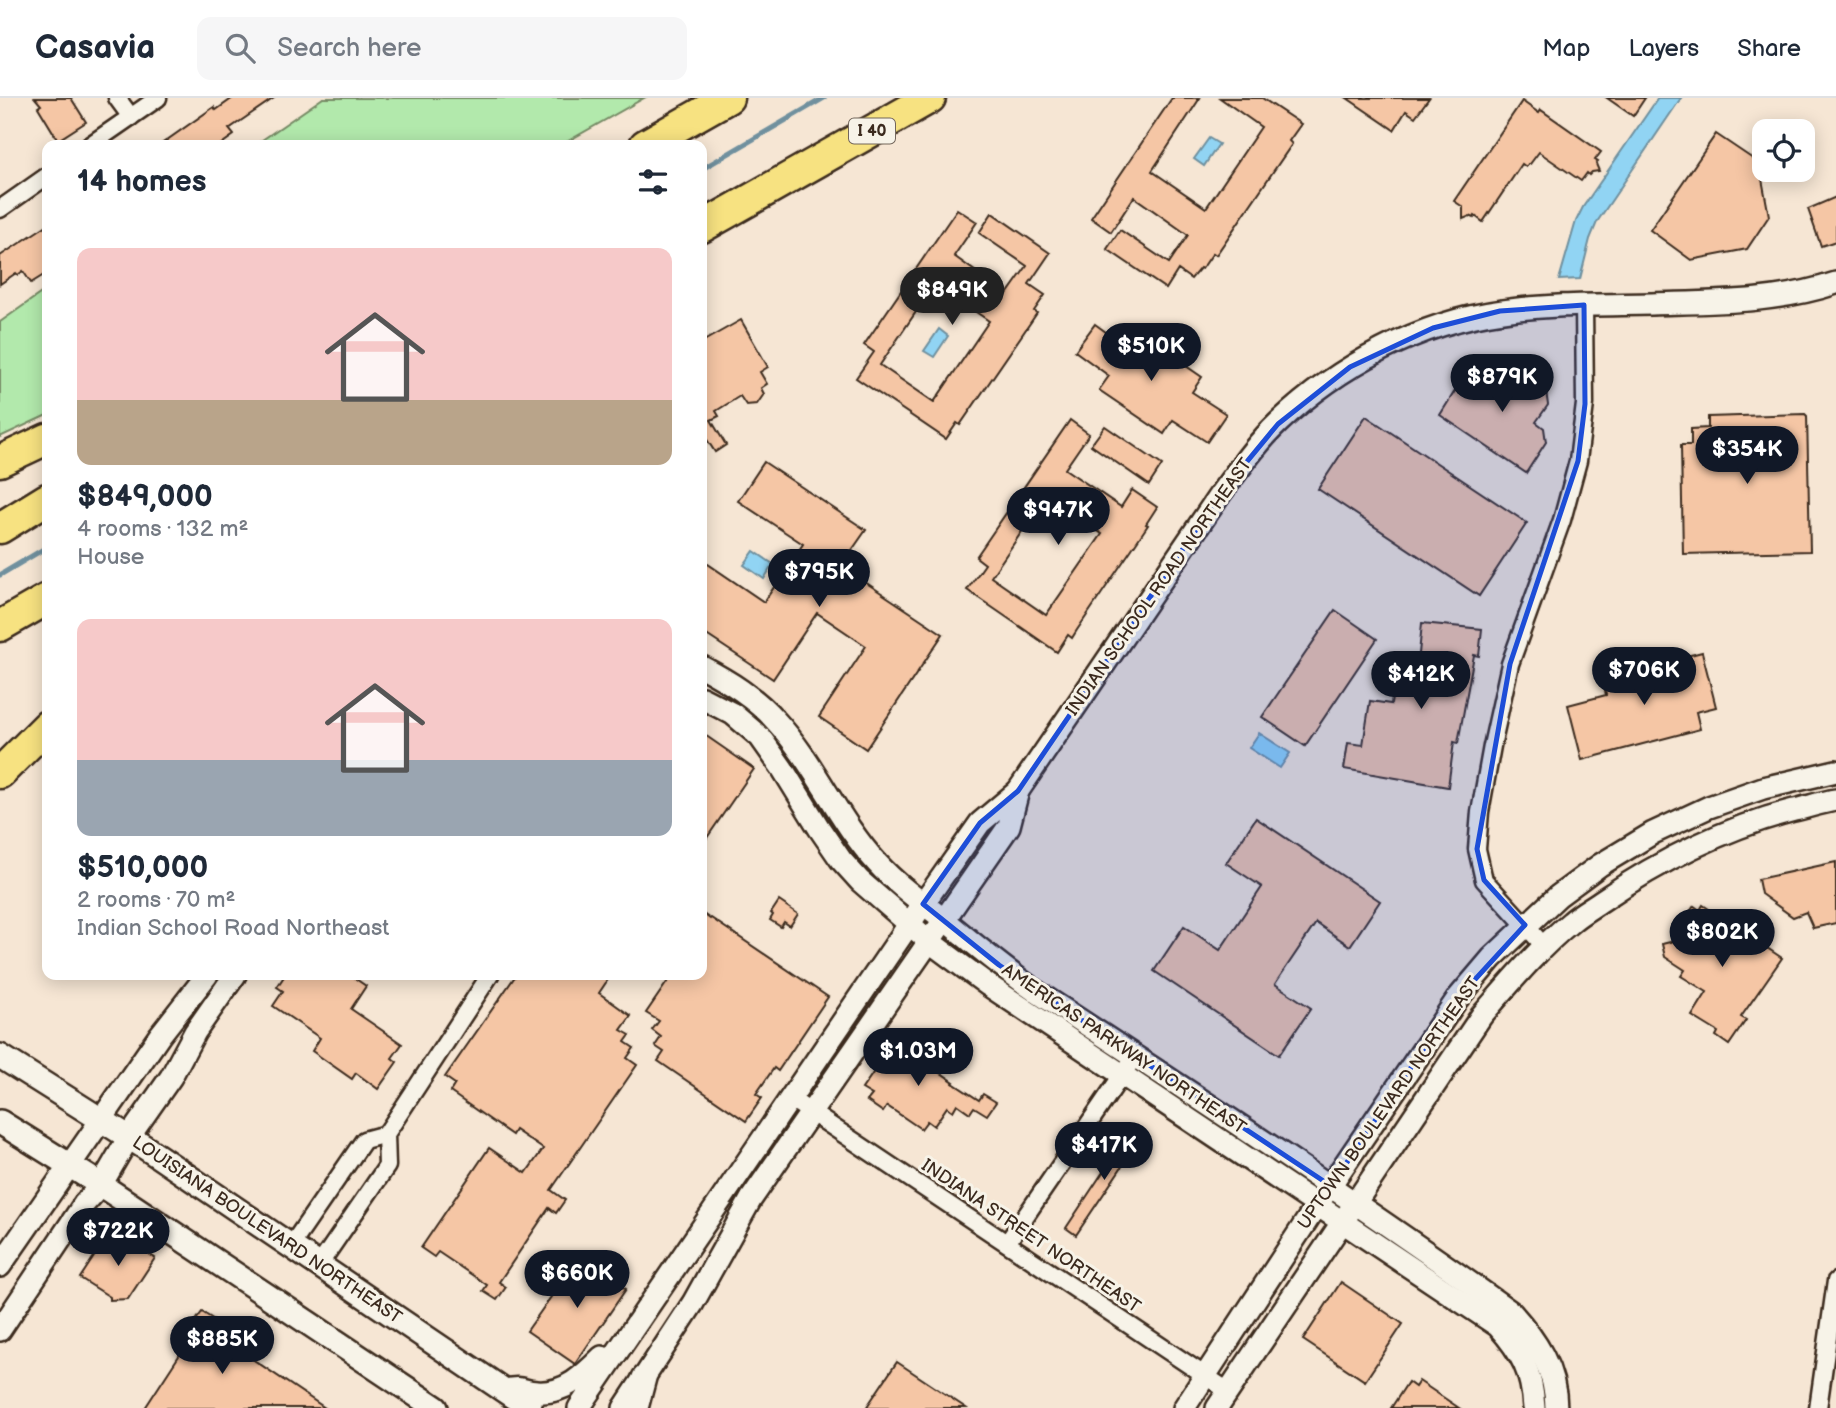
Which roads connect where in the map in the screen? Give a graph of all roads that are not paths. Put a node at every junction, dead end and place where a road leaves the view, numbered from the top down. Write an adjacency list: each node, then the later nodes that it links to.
1 (117, 98): 5 (street)
2 (158, 98): 5 (street)
3 (728, 98): 7 (highway)
4 (930, 98): 8 (highway, I 40)
5 (131, 117): 6 (street)
6 (97, 140)
7 (654, 140)
8 (814, 164): 11 (highway, I 40); 12 (highway)
9 (42, 180): 10 (street)
10 (0, 209)
11 (707, 224)
12 (707, 243)
13 (1836, 283): 14 (street, INDIAN SCHOOL ROAD NORTHEAST)
14 (1584, 306): 26 (street, INDIAN SCHOOL ROAD NORTHEAST); 31 (street)
15 (42, 441): 16 (highway)
16 (0, 461)
17 (42, 502): 18 (highway)
18 (0, 528)
19 (42, 602): 20 (highway)
20 (0, 626)
21 (707, 670): 28 (street, AMERICAS PARKWAY NORTHEAST)
22 (707, 701): 30 (street, AMERICAS PARKWAY NORTHEAST)
23 (42, 731): 24 (highway)
24 (5, 766)
25 (1836, 771): 31 (street, UPTOWN BOULEVARD NORTHEAST)
26 (1018, 791): 28 (street, INDIAN SCHOOL ROAD NORTHEAST); 29 (street, INDIAN SCHOOL ROAD NORTHEAST)
27 (1836, 800): 33 (street, UPTOWN BOULEVARD NORTHEAST)
28 (923, 904): 29 (street, AMERICAS PARKWAY NORTHEAST); 30 (street, INDIAN SCHOOL ROAD NORTHEAST)
29 (945, 920): 32 (street, INDIAN SCHOOL ROAD NORTHEAST); 38 (street, AMERICAS PARKWAY NORTHEAST)
30 (909, 925): 32 (street, AMERICAS PARKWAY NORTHEAST); 40 (street, INDIAN SCHOOL ROAD NORTHEAST)
31 (1525, 925): 33 (street); 48 (street, UPTOWN BOULEVARD NORTHEAST)
32 (930, 942): 39 (street, AMERICAS PARKWAY NORTHEAST); 41 (street, INDIAN SCHOOL ROAD NORTHEAST)
33 (1545, 947): 49 (street, UPTOWN BOULEVARD NORTHEAST)
34 (203, 980): 42 (street)
35 (231, 980): 45 (street)
36 (487, 980): 44 (street)
37 (0, 1056): 42 (main road, LOUISIANA BOULEVARD NORTHEAST)
38 (1135, 1056): 39 (street); 48 (street, AMERICAS PARKWAY NORTHEAST)
39 (1122, 1075): 50 (street, AMERICAS PARKWAY NORTHEAST); 52 (street)
40 (791, 1099): 41 (street, INDIANA STREET NORTHEAST); 57 (street, INDIAN SCHOOL ROAD NORTHEAST)
41 (812, 1113): 52 (street, INDIANA STREET NORTHEAST); 60 (street, INDIAN SCHOOL ROAD NORTHEAST)
42 (103, 1119): 45 (main road, LOUISIANA BOULEVARD NORTHEAST); 46 (street)
43 (0, 1122): 46 (main road)
44 (386, 1134): 53 (street); 54 (street)
45 (129, 1137): 47 (street); 53 (main road, LOUISIANA BOULEVARD NORTHEAST)
46 (70, 1165): 47 (main road); 55 (street)
47 (101, 1185): 58 (street); 63 (main road)
48 (1331, 1186): 49 (street, AMERICAS PARKWAY NORTHEAST); 50 (street, UPTOWN BOULEVARD NORTHEAST)
49 (1355, 1203): 51 (street, UPTOWN BOULEVARD NORTHEAST); 70 (street, AMERICAS PARKWAY NORTHEAST)
50 (1317, 1205): 51 (street, AMERICAS PARKWAY NORTHEAST); 59 (street, UPTOWN BOULEVARD NORTHEAST)
51 (1343, 1222): 62 (street, UPTOWN BOULEVARD NORTHEAST); 69 (street, AMERICAS PARKWAY NORTHEAST)
52 (1007, 1242): 59 (street, INDIANA STREET NORTHEAST)
53 (291, 1246): 54 (main road, LOUISIANA BOULEVARD NORTHEAST)
54 (319, 1265): 61 (main road, LOUISIANA BOULEVARD NORTHEAST)
55 (0, 1266)
56 (1836, 1281): 71 (street)
57 (660, 1289): 61 (street); 65 (street, INDIAN SCHOOL ROAD NORTHEAST)
58 (0, 1329)
59 (1206, 1375): 62 (street, INDIANA STREET NORTHEAST); 68 (street, UPTOWN BOULEVARD NORTHEAST)
60 (644, 1378): 66 (street, INDIAN SCHOOL ROAD NORTHEAST); 67 (main road)
61 (505, 1390): 64 (main road, LOUISIANA BOULEVARD NORTHEAST)
62 (1222, 1399)
63 (436, 1408)
64 (530, 1408)
65 (579, 1408)
66 (624, 1408)
67 (636, 1408)
68 (1184, 1408)
69 (1534, 1408)
70 (1556, 1408)
71 (1818, 1408)

